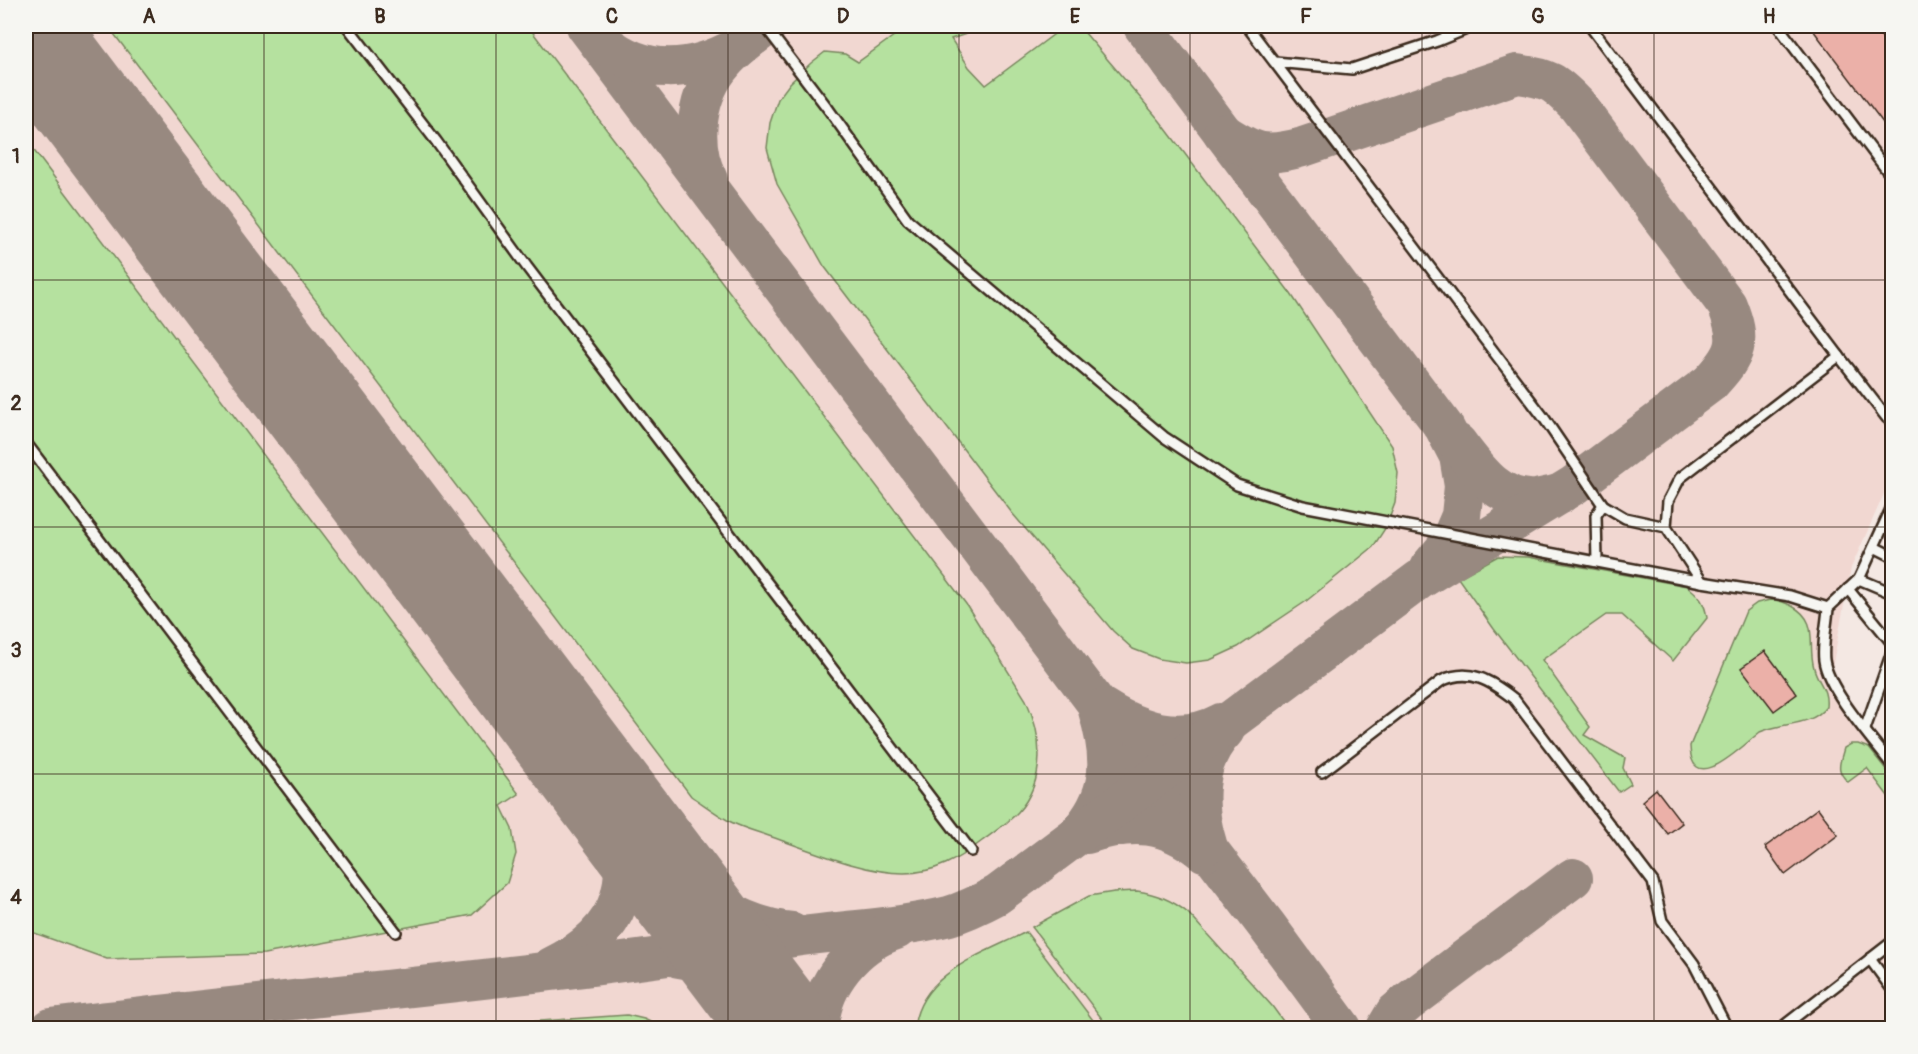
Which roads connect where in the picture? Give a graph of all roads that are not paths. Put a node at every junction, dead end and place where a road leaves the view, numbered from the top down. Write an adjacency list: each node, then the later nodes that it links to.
1 (347, 26): 28 (lane)
2 (765, 26): 17 (lane)
3 (1247, 26): 7 (lane)
4 (1474, 26): 7 (lane)
5 (1590, 26): 9 (lane)
6 (1778, 26): 8 (lane)
7 (1275, 62): 12 (lane)
8 (1893, 177)
9 (1839, 356): 10 (lane); 14 (lane)
10 (1893, 420)
11 (26, 443): 29 (lane)
12 (1603, 505): 14 (lane); 17 (lane)
13 (1893, 507): 15 (lane)
14 (1666, 527): 19 (lane)
15 (1874, 547): 16 (lane); 18 (lane)
16 (1893, 556)
17 (1597, 561): 19 (lane)
18 (1859, 579): 20 (lane); 21 (lane)
19 (1702, 582): 22 (lane)
20 (1848, 589): 22 (lane); 23 (lane)
21 (1893, 593)
22 (1828, 608): 25 (lane)
23 (1893, 642)
24 (1893, 652): 25 (lane)
25 (1865, 729): 26 (lane)
26 (1893, 765)
27 (1322, 772): 33 (lane)
28 (971, 851)
29 (396, 932)
30 (1893, 942): 31 (lane)
31 (1870, 959): 32 (lane); 34 (lane)
32 (1893, 989)
33 (1727, 1029)
34 (1781, 1029)

